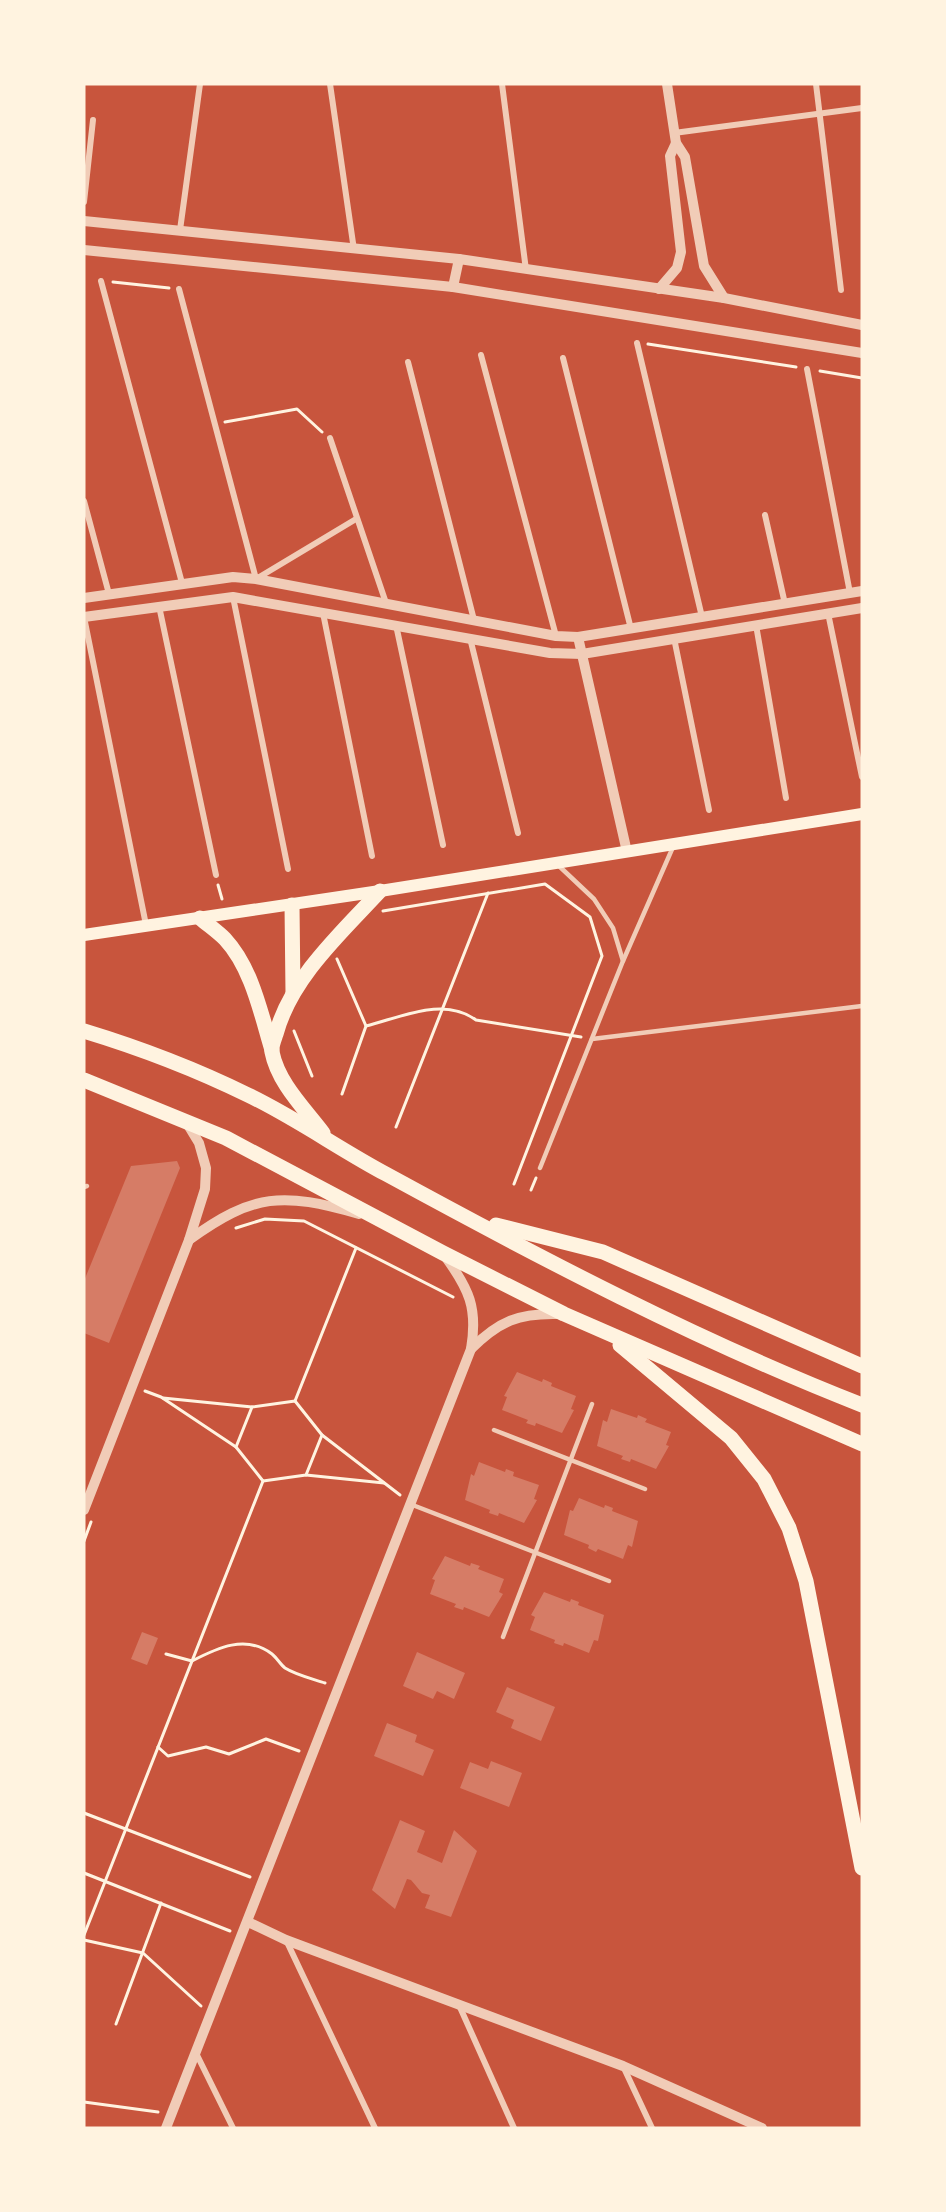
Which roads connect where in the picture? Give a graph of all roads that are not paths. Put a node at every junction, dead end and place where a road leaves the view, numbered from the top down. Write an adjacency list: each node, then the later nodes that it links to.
1 (200, 84): 12 (street)
2 (330, 84): 13 (street)
3 (502, 84): 16 (street)
4 (667, 84): 9 (street)
5 (816, 84): 7 (street)
6 (862, 108): 7 (street)
7 (820, 114): 9 (street); 21 (street)
8 (93, 120): 10 (street)
9 (675, 138): 20 (street); 22 (street)
10 (84, 202)
11 (84, 220): 12 (street)
12 (180, 230): 13 (street)
13 (354, 249): 15 (street)
14 (84, 250): 18 (street)
15 (459, 260): 16 (street); 18 (street)
16 (526, 270): 20 (street)
17 (102, 280): 35 (street)
18 (453, 287): 25 (street)
19 (179, 289): 34 (street)
20 (659, 289): 22 (street)
21 (841, 290)
22 (724, 298): 23 (street)
23 (862, 325)
24 (637, 343): 48 (street)
25 (862, 353)
26 (481, 355): 53 (street)
27 (563, 358): 52 (street)
28 (408, 362): 49 (street)
29 (807, 369): 37 (street)
30 (330, 438): 33 (street)
31 (84, 501): 38 (street)
32 (765, 515): 42 (street)
33 (356, 519): 34 (street); 41 (street)
34 (256, 579): 35 (street); 41 (street)
35 (182, 583): 38 (street)
36 (862, 591): 37 (street)
37 (850, 593): 42 (street)
38 (109, 594): 40 (street)
39 (233, 597): 43 (street); 45 (street); 68 (street)
40 (84, 598)
41 (386, 604): 49 (street)
42 (785, 604): 48 (street)
43 (159, 606): 47 (street); 69 (street)
44 (862, 608): 46 (street)
45 (323, 612): 50 (street); 66 (street)
46 (828, 614): 51 (street); 58 (street)
47 (84, 617): 73 (street)
48 (702, 617): 52 (street)
49 (474, 621): 53 (street)
50 (396, 625): 55 (street); 64 (street)
51 (756, 625): 56 (street); 59 (street)
52 (631, 628): 54 (street)
53 (556, 636): 54 (street)
54 (578, 637): 57 (street)
55 (470, 638): 57 (street); 62 (street)
56 (675, 638): 57 (street); 60 (street)
57 (582, 654): 65 (street)
58 (862, 777)
59 (786, 798)
60 (709, 810)
61 (862, 814): 63 (main road)
62 (518, 833)
63 (674, 844): 65 (main road); 75 (lane)
64 (443, 845)
65 (627, 852): 67 (main road)
66 (372, 856)
67 (557, 863): 70 (main road); 75 (lane)
68 (288, 869)
69 (216, 875)
70 (380, 891): 71 (main road); 76 (main road)
71 (292, 905): 72 (main road); 76 (main road)
72 (200, 918): 73 (main road); 80 (main road)
73 (146, 926): 74 (main road)
74 (84, 935)
75 (622, 961): 79 (lane)
76 (293, 993): 80 (main road)
77 (862, 1006): 79 (lane)
78 (84, 1031): 83 (main road)
79 (592, 1039): 84 (lane)
80 (272, 1050): 83 (main road)
81 (84, 1080): 82 (main road)
82 (185, 1120): 86 (main road); 87 (street)
83 (327, 1138): 85 (main road)
84 (540, 1168)
85 (470, 1218): 92 (main road); 94 (main road)
86 (378, 1219): 87 (street); 88 (main road)
87 (189, 1240): 100 (street)
88 (443, 1253): 89 (main road); 91 (street)
89 (564, 1314): 90 (main road); 91 (street)
90 (607, 1333): 96 (main road); 104 (main road)
91 (471, 1349): 99 (street)
92 (862, 1366)
93 (592, 1404): 97 (lane)
94 (862, 1405)
95 (494, 1430): 97 (lane)
96 (862, 1444)
97 (571, 1460): 98 (lane); 101 (lane)
98 (645, 1489)
99 (410, 1504): 101 (lane); 105 (street)
100 (84, 1510)
101 (535, 1553): 102 (lane); 103 (lane)
102 (609, 1581)
103 (503, 1637)
104 (862, 1868)
105 (248, 1922): 106 (street); 108 (street)
106 (286, 1940): 107 (street); 112 (street)
107 (459, 2004): 109 (street); 113 (street)
108 (196, 2053): 110 (street); 111 (street)
109 (623, 2066): 114 (street); 115 (street)
110 (166, 2128)
111 (232, 2128)
112 (375, 2128)
113 (514, 2128)
114 (652, 2128)
115 (762, 2128)

